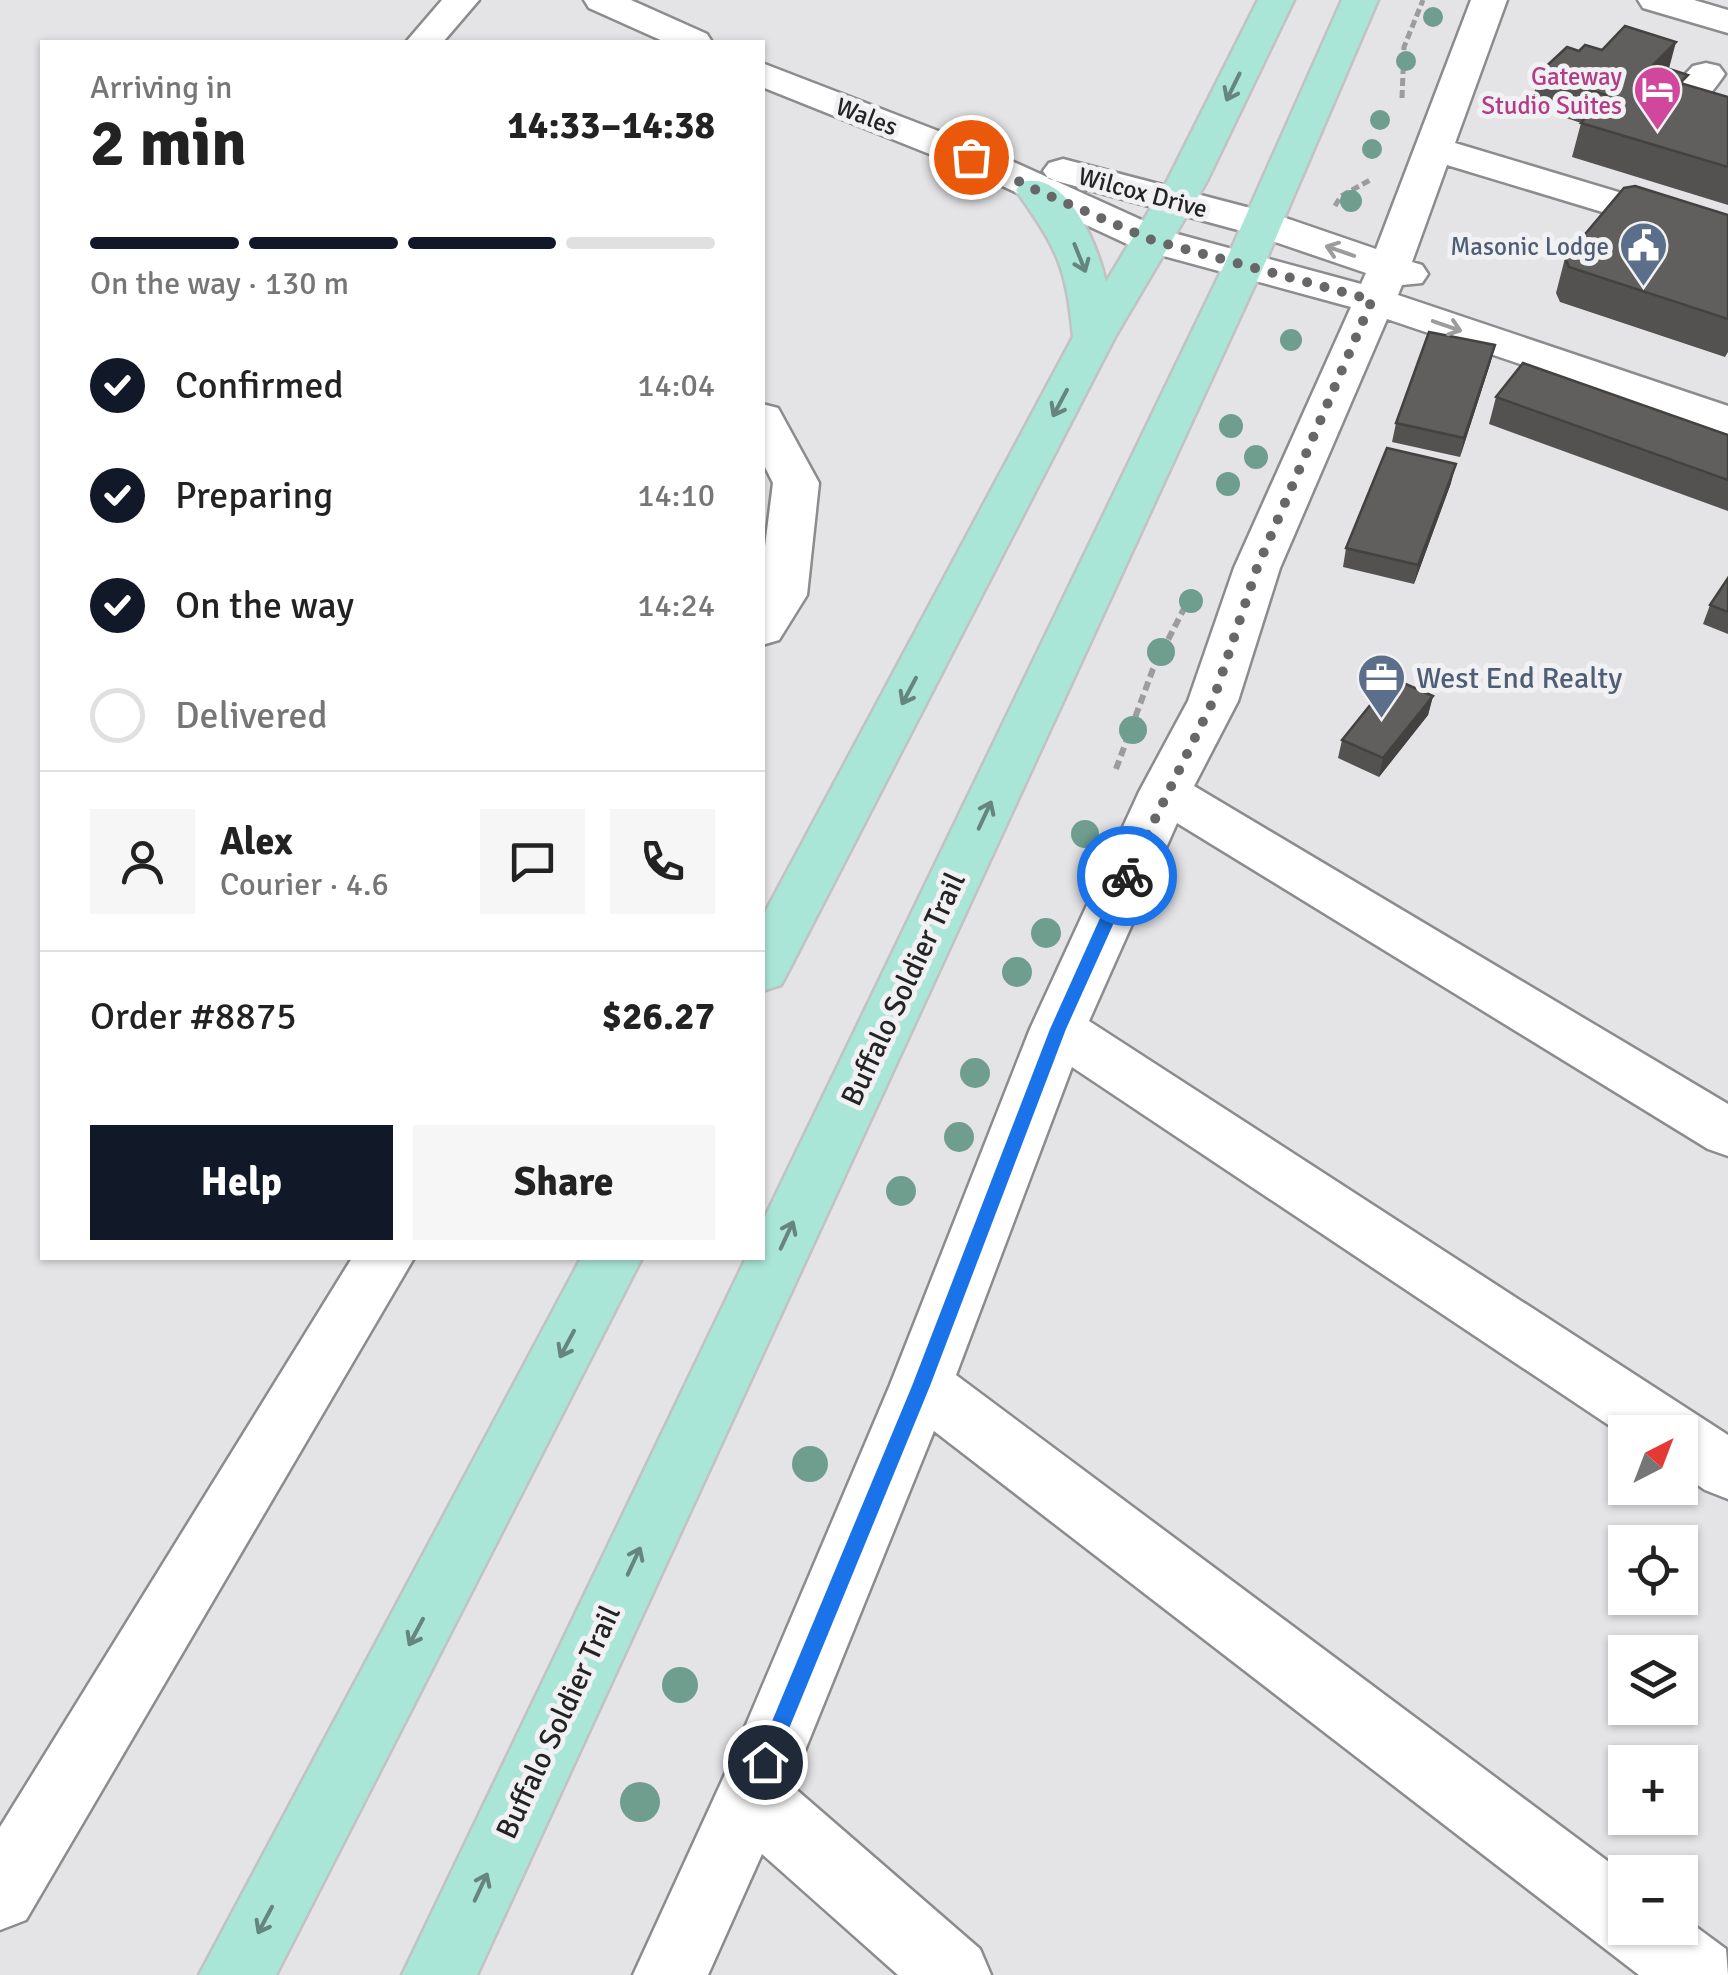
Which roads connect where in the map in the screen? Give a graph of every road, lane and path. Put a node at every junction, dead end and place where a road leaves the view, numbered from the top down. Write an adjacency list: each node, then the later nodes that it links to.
1 (461, 0): 8 (street)
2 (602, 0): 9 (street)
3 (1276, 0): 16 (main road, one-way to 16)
4 (1360, 0): 18 (main road, Buffalo Soldier Trail)
5 (1489, 0): 13 (street)
6 (1674, 2): 7 (street)
7 (1728, 22)
8 (426, 40)
9 (690, 40)
10 (1706, 74): 12 (street)
11 (765, 75): 14 (street, Wales)
12 (1658, 87)
13 (1434, 150): 17 (street); 19 (street)
14 (971, 157): 15 (street, Wilcox Drive); 16 (street, Wilcox Drive)
15 (1036, 190): 16 (street, Wilcox Drive); 20 (main road, one-way to 20)
16 (1164, 221): 18 (street, Wilcox Drive); 20 (main road)
17 (1728, 238)
18 (1254, 243): 19 (street, Wilcox Drive); 40 (main road, Buffalo Soldier Trail, one-way to 18)
19 (1380, 284): 21 (street, Wilcox Drive); 22 (street, Wilcox Drive, one-way to 22); 25 (street)
20 (1094, 337): 26 (main road, one-way to 26)
21 (1728, 392)
22 (1728, 420)
23 (765, 422): 24 (street)
24 (765, 624)
25 (1165, 792): 27 (street); 28 (street)
26 (765, 964)
27 (1058, 1029): 31 (street); 32 (street)
28 (1728, 1133)
29 (383, 1260): 36 (street)
30 (611, 1260): 39 (main road, one-way to 39)
31 (921, 1386): 35 (street); 37 (street)
32 (1646, 1415)
33 (1698, 1450): 34 (street)
34 (1728, 1470)
35 (751, 1797): 41 (street); 42 (street)
36 (0, 1894)
37 (1608, 1905)
38 (1660, 1945): 43 (street)
39 (236, 1975)
40 (439, 1975)
41 (670, 1975)
42 (954, 1975)
43 (1700, 1975)

